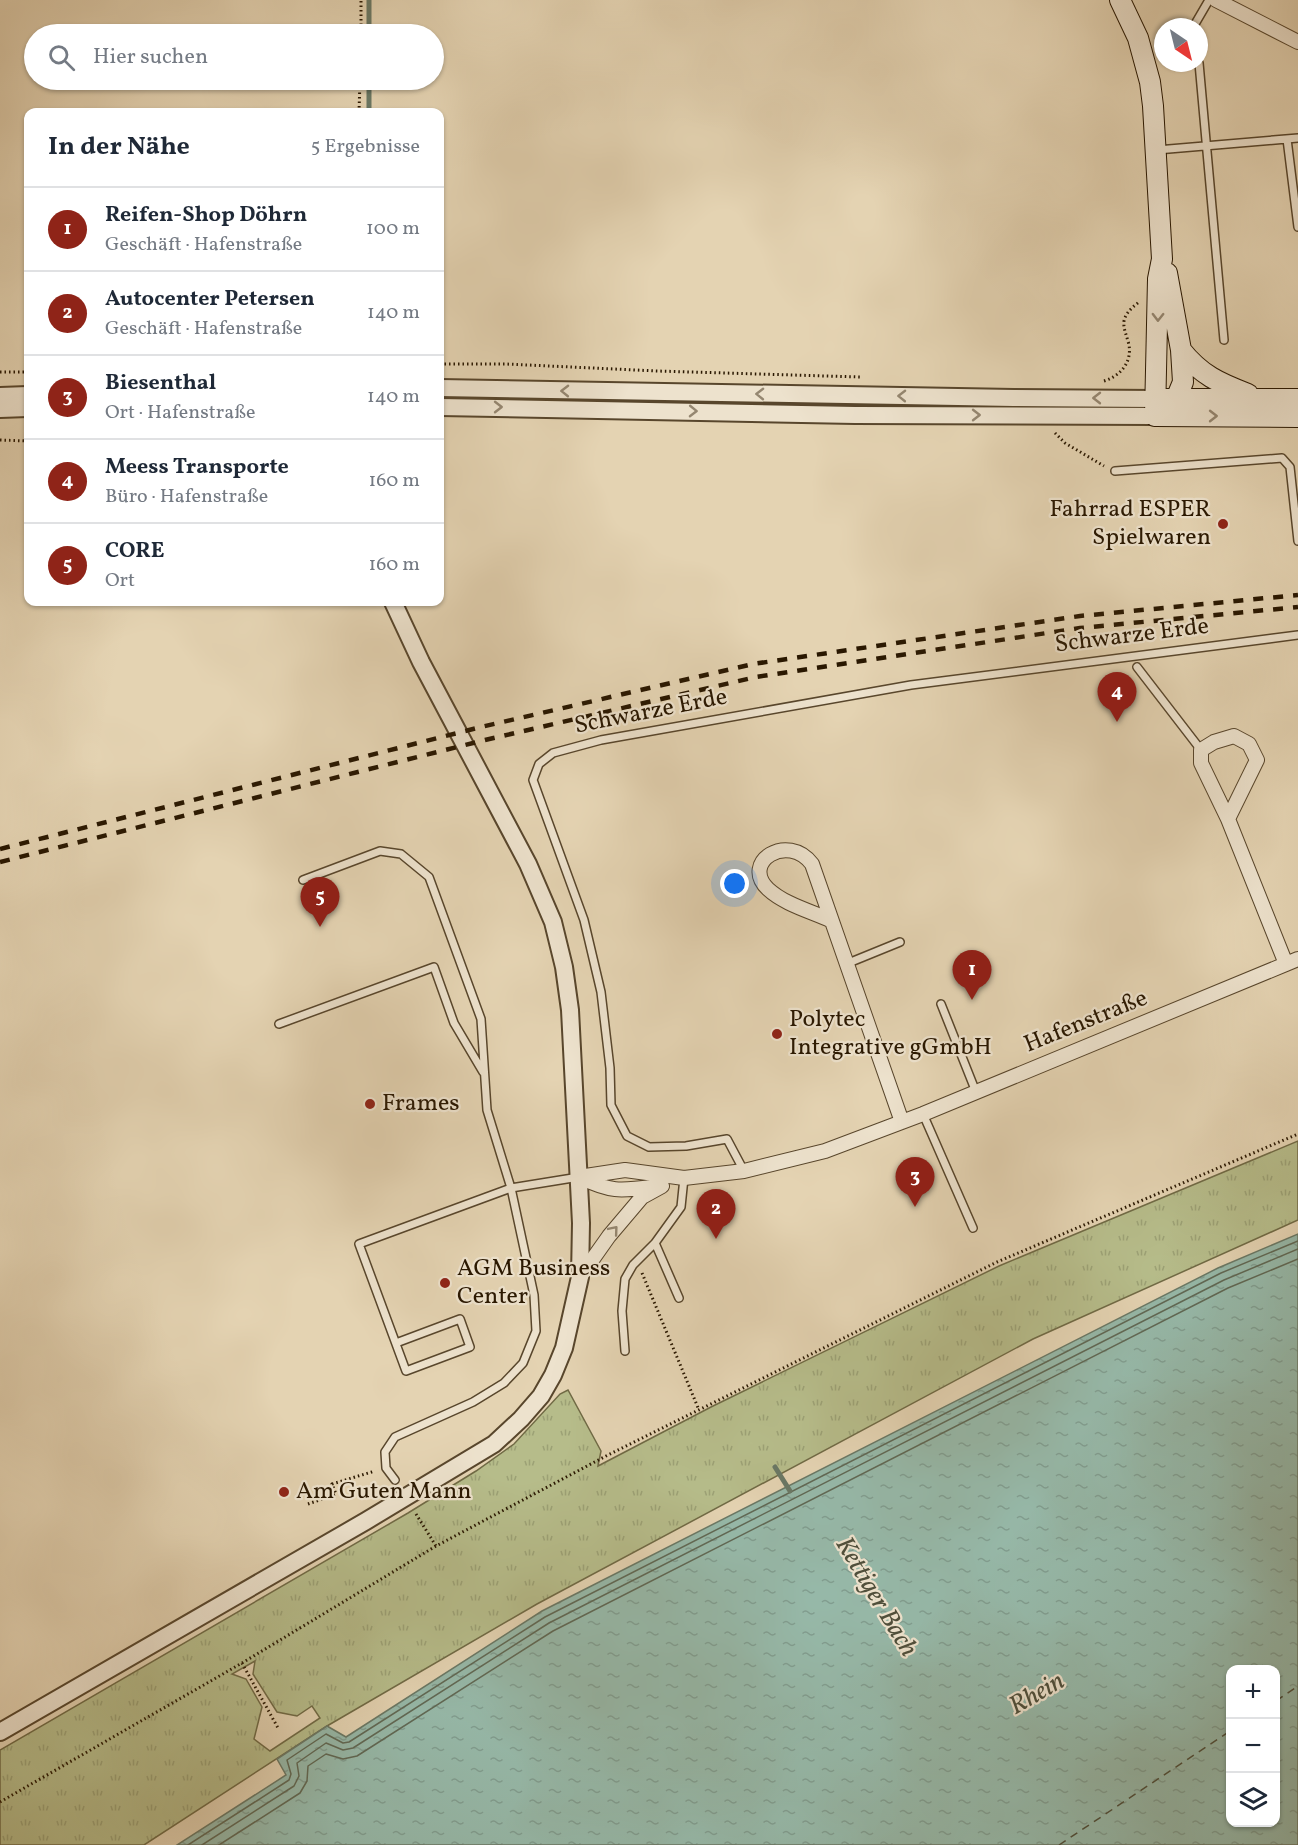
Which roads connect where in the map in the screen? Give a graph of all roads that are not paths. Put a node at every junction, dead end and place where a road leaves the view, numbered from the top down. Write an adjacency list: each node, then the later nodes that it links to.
1 (1120, 0): 10 (main road)
2 (1209, 0): 4 (lane)
3 (1216, 0): 5 (street)
4 (1198, 18)
5 (1298, 42)
6 (1199, 72): 9 (lane)
7 (1298, 138): 8 (lane)
8 (1287, 139): 9 (lane); 11 (lane)
9 (1206, 146): 10 (lane); 13 (lane)
10 (1156, 150): 12 (main road)
11 (1298, 227)
12 (1162, 259): 14 (main road); 20 (main road, one-way to 20)
13 (1224, 340)
14 (1181, 350): 18 (main road); 20 (main road)
15 (444, 388): 20 (street, one-way to 15)
16 (24, 394): 17 (street)
17 (0, 396)
18 (1260, 398): 19 (main road); 20 (main road)
19 (1298, 399)
20 (1162, 405): 21 (street, one-way to 20); 24 (main road, one-way to 24)
21 (444, 407)
22 (24, 408): 23 (street)
23 (0, 409)
24 (1298, 417)
25 (1115, 471): 26 (lane)
26 (1298, 541)
27 (395, 606): 44 (street)
28 (1298, 635): 43 (lane, Schwarze Erde)
29 (1137, 667): 30 (lane)
30 (1201, 750): 31 (street, Hafenstraße); 31 (street)
31 (1228, 819): 35 (street, Hafenstraße)
32 (303, 879): 39 (lane)
33 (830, 920): 33 (street); 36 (street)
34 (900, 942): 36 (lane)
35 (1292, 961): 40 (street, Hafenstraße)
36 (846, 964): 42 (street)
37 (941, 1004): 40 (lane)
38 (279, 1024): 39 (lane)
39 (484, 1074): 47 (lane)
40 (976, 1092): 41 (street, Hafenstraße)
41 (923, 1114): 42 (street, Hafenstraße); 48 (lane)
42 (902, 1122): 43 (street, Hafenstraße)
43 (744, 1171): 45 (street, Hafenstraße)
44 (579, 1177): 45 (street, Hafenstraße); 46 (street, Hafenstraße); 47 (lane); 50 (street)
45 (684, 1178): 46 (street, Hafenstraße); 49 (lane)
46 (662, 1186): 50 (street, Hafenstraße, one-way to 46)
47 (511, 1188): 52 (lane); 54 (lane)
48 (973, 1228)
49 (655, 1243): 51 (lane); 53 (lane)
50 (580, 1277): 55 (street)
51 (679, 1298)
52 (396, 1343): 52 (lane)
53 (625, 1351)
54 (395, 1480)
55 (0, 1732)

